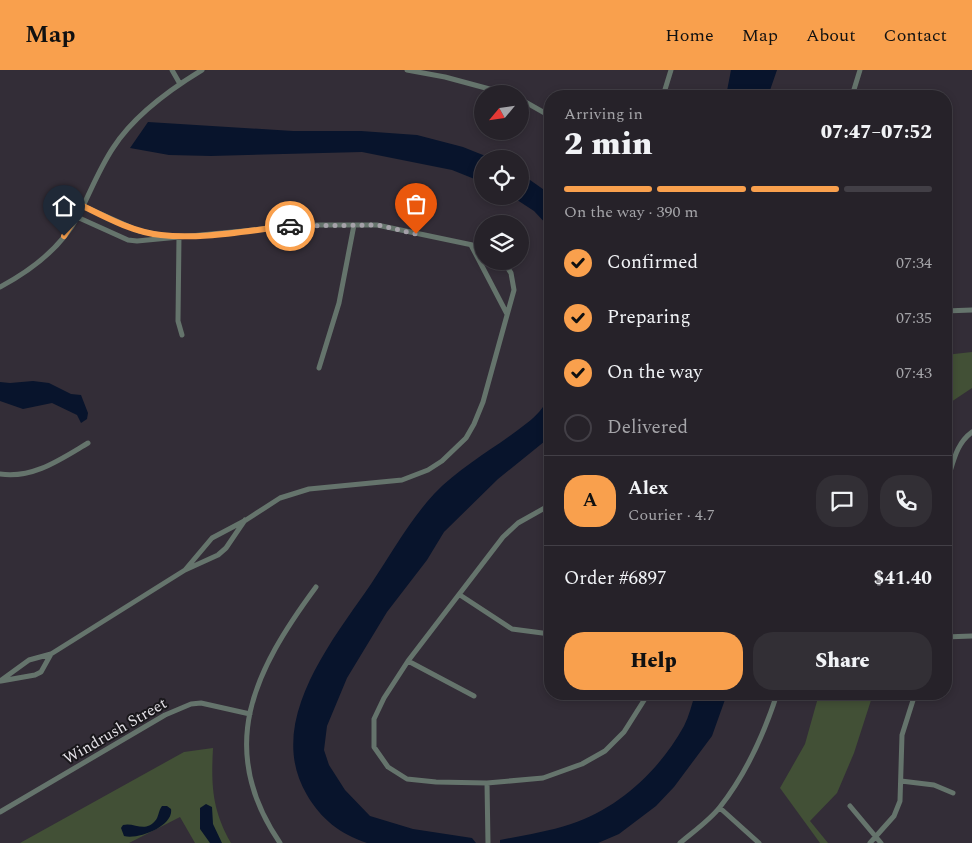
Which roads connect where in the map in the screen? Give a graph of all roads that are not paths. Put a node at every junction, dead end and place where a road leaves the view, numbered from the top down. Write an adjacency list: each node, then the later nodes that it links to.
1 (172, 70): 6 (street)
2 (202, 70): 6 (street)
3 (407, 70): 7 (street)
4 (670, 70): 8 (street)
5 (860, 70): 9 (street)
6 (180, 84): 12 (street)
7 (475, 85)
8 (665, 90)
9 (854, 90)
10 (529, 104): 11 (street)
11 (544, 113)
12 (83, 206): 13 (street); 15 (street)
13 (77, 217): 15 (street); 19 (street)
14 (354, 225): 15 (street); 16 (street); 24 (street)
15 (179, 236): 23 (street)
16 (471, 245): 17 (street); 22 (street)
17 (474, 246)
18 (510, 270): 22 (street)
19 (0, 287)
20 (972, 310): 21 (street)
21 (952, 311)
22 (508, 314): 30 (street)
23 (182, 335)
24 (319, 368)
25 (972, 432): 27 (street)
26 (88, 443): 28 (street)
27 (952, 464)
28 (0, 474)
29 (544, 508): 33 (street)
30 (246, 520): 31 (street); 31 (street)
31 (185, 570): 37 (street)
32 (316, 587): 44 (street)
33 (460, 595): 34 (street); 38 (street)
34 (544, 633)
35 (972, 636): 36 (street)
36 (952, 637)
37 (51, 654): 39 (street); 39 (street)
38 (408, 661): 40 (street); 46 (street)
39 (0, 681)
40 (474, 696)
41 (644, 700): 46 (street)
42 (775, 700): 49 (street)
43 (913, 700): 45 (street)
44 (250, 714): 50 (street, Windrush Street); 52 (street)
45 (901, 781): 47 (street); 51 (street)
46 (487, 783): 53 (street)
47 (953, 793)
48 (850, 806): 51 (street)
49 (720, 808): 54 (street); 55 (street)
50 (0, 812)
51 (876, 836): 56 (street); 57 (street)
52 (280, 843)
53 (488, 843)
54 (680, 843)
55 (759, 843)
56 (870, 843)
57 (881, 843)

